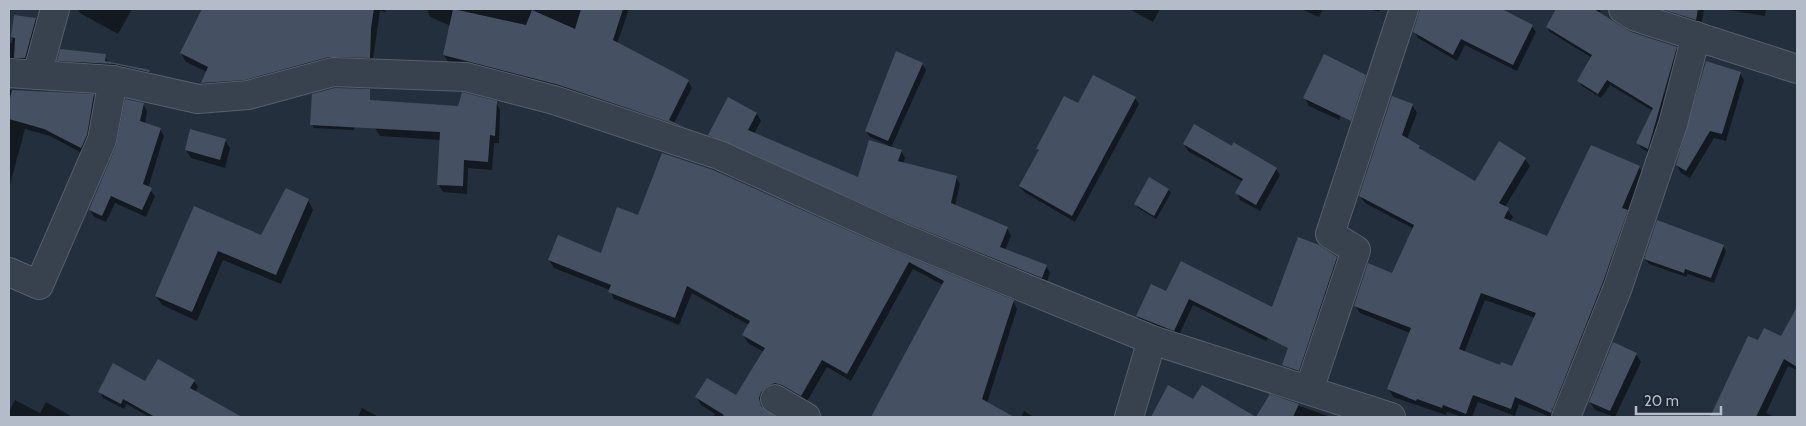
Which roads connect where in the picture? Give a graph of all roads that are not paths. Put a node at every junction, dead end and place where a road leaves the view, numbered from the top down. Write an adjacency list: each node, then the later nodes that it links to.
1 (55, 9): 7 (street)
2 (1404, 9): 11 (street)
3 (1623, 9): 4 (street)
4 (1696, 36): 5 (street); 16 (street)
5 (1797, 69)
6 (9, 73): 7 (street)
7 (37, 75): 8 (street)
8 (113, 80): 9 (street); 10 (street)
9 (9, 272)
10 (1152, 340): 11 (street); 14 (street)
11 (1310, 390): 15 (street)
12 (775, 400): 13 (street)
13 (806, 417)
14 (1129, 417)
15 (1391, 417)
16 (1566, 417)

